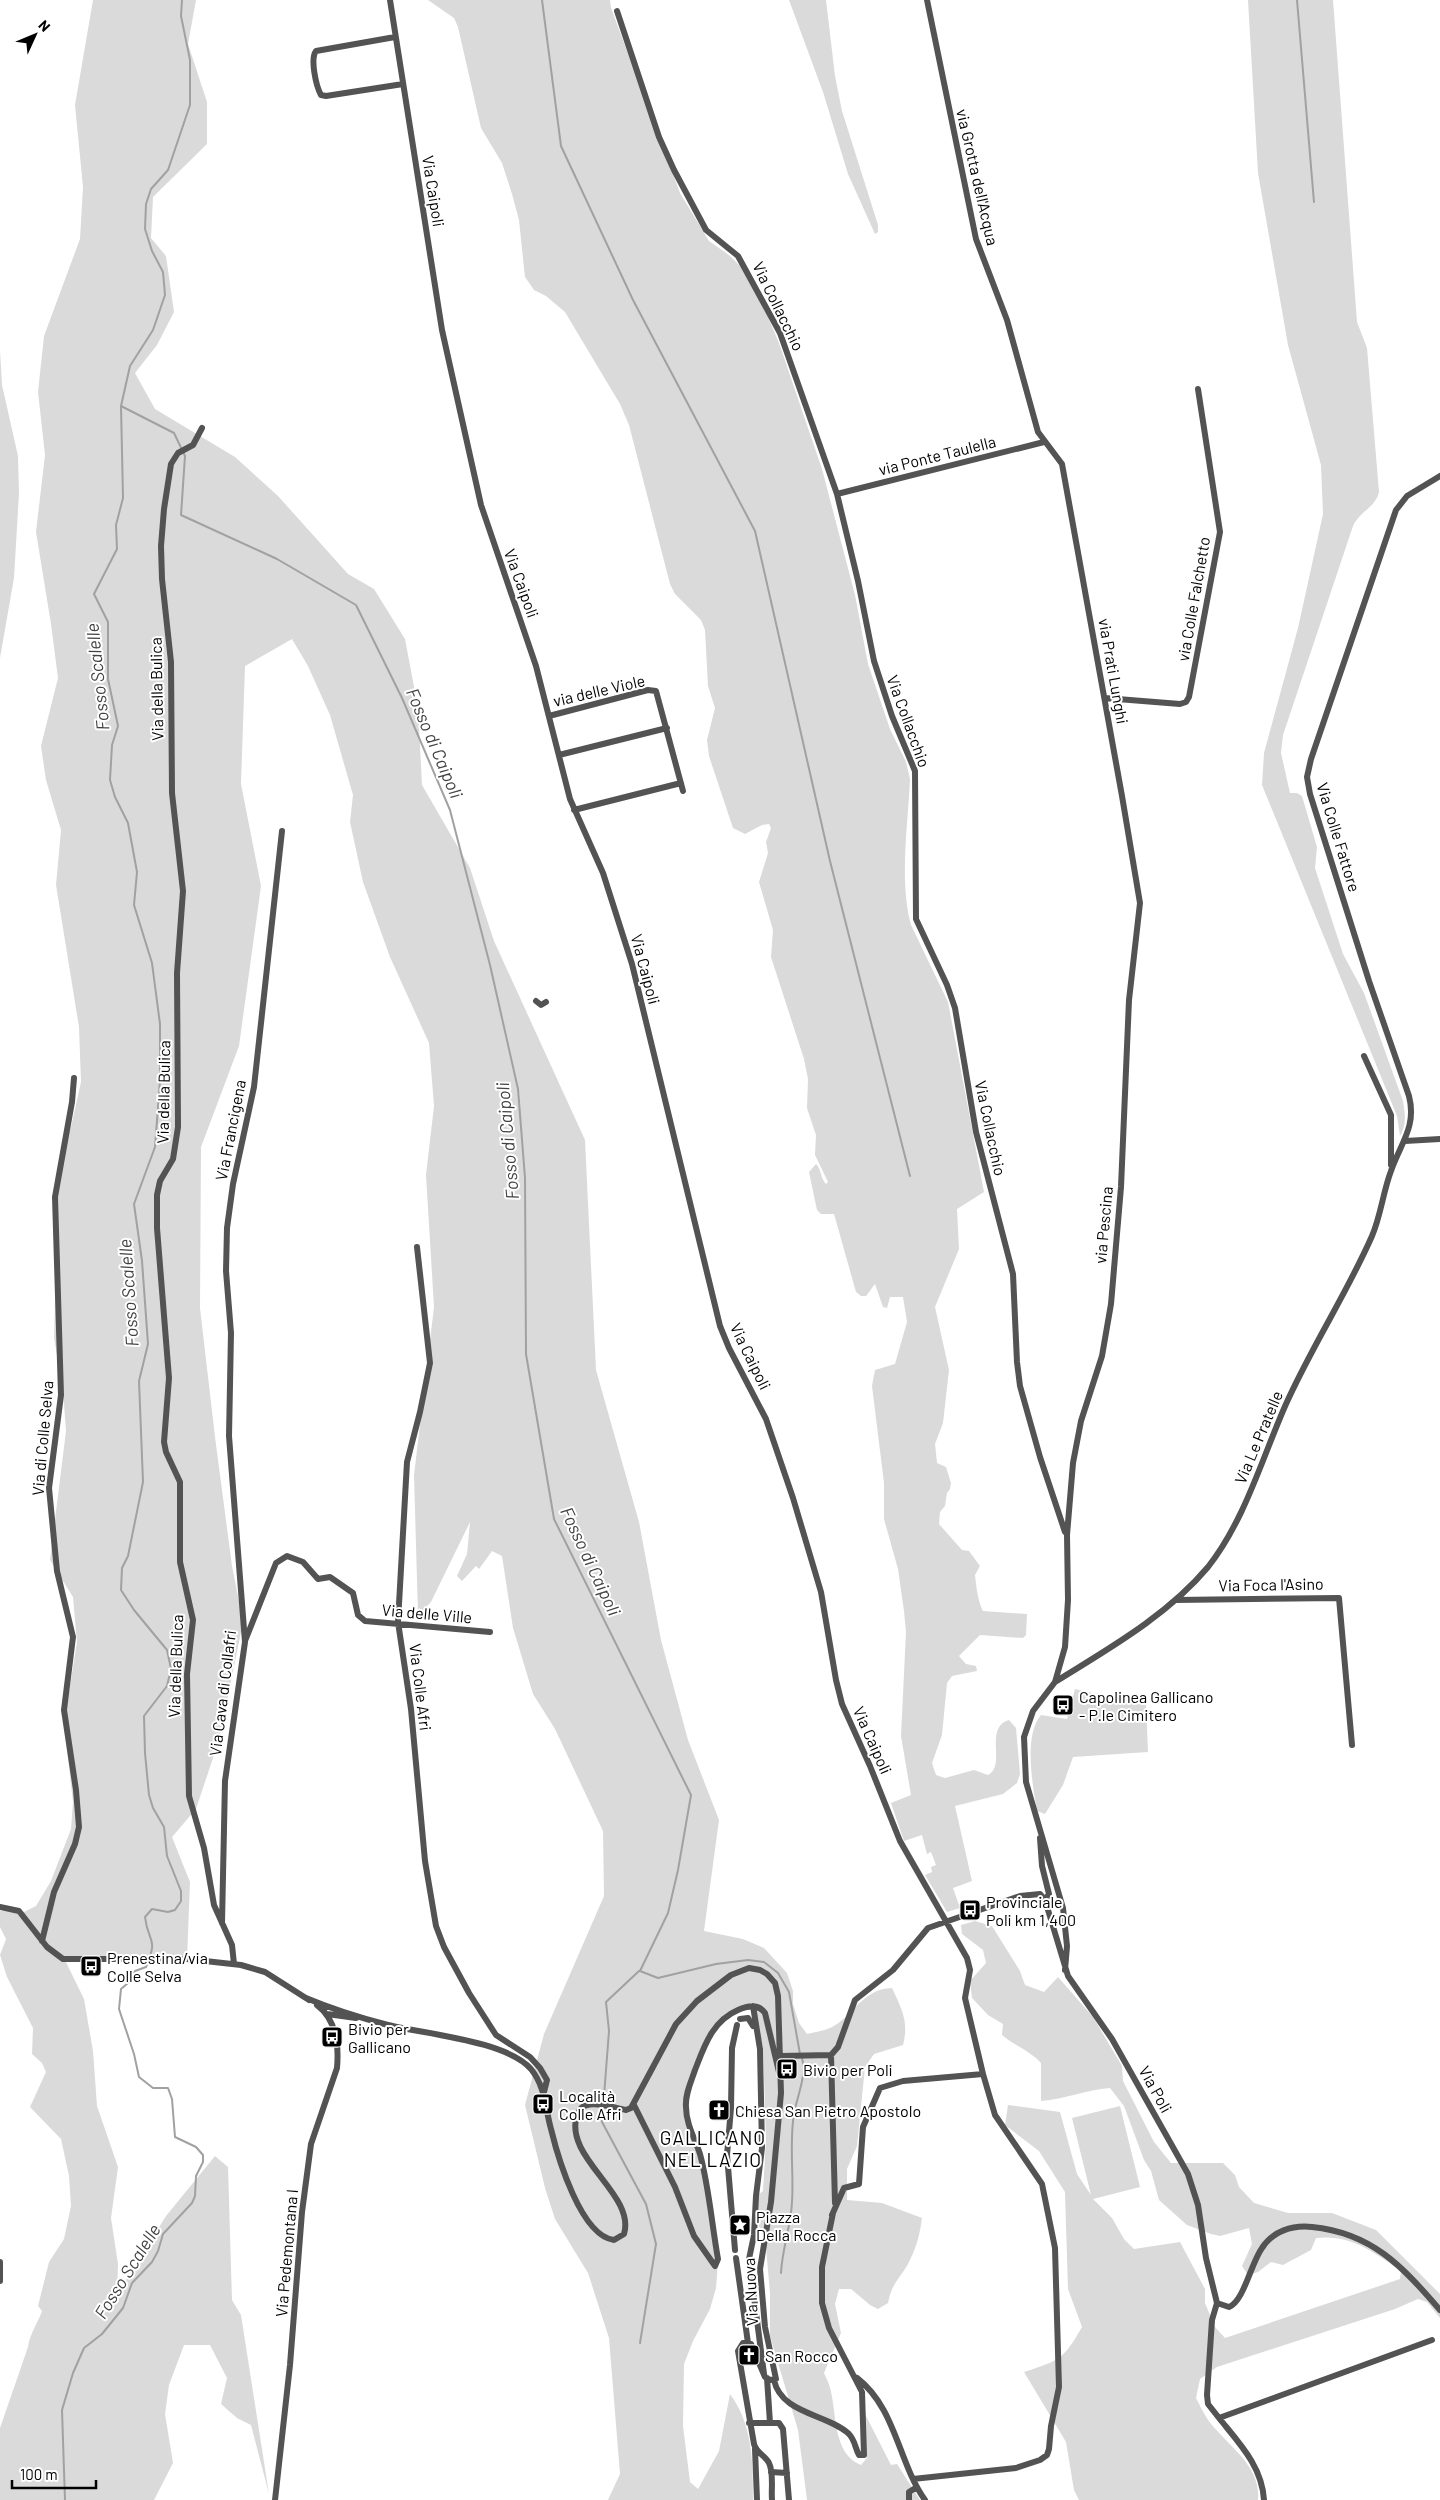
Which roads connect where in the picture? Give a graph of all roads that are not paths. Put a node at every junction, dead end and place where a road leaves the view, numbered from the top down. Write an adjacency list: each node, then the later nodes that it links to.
1 (390, 0): 4 (street, Via Caipoli)
2 (927, 0): 8 (street, via Grotta dell'Acqua)
3 (617, 11): 10 (street, Via Collacchio)
4 (395, 37): 5 (street, Via Caipoli); 5 (street)
5 (403, 84): 12 (street, Via Caipoli)
6 (1198, 389): 11 (street, via Colle Falchetto)
7 (202, 428): 40 (street, Via della Bulica)
8 (1044, 442): 10 (street, via Ponte Taulella); 11 (street, via Prati Lunghi)
9 (1440, 476): 25 (street, Via Colle Fattore)
10 (837, 494): 29 (street, Via Collacchio)
11 (1105, 698): 19 (street, via Prati Lunghi)
12 (549, 716): 13 (street, via delle Viole); 14 (street, Via Caipoli)
13 (667, 728): 14 (street); 15 (street)
14 (559, 755): 17 (street, Via Caipoli)
15 (681, 783): 16 (street); 17 (street)
16 (683, 791)
17 (574, 810): 39 (street, Via Caipoli)
18 (282, 831): 28 (street, Via Francigena)
19 (1140, 912): 29 (street, via Pescina)
20 (536, 1001): 21 (street)
21 (546, 1002)
22 (1364, 1056): 26 (street)
23 (74, 1078): 41 (street, Via di Colle Selva)
24 (1440, 1139): 25 (street)
25 (1406, 1141): 26 (street, Via Le Pratelle)
26 (1391, 1168): 30 (street, Via Le Pratelle)
27 (417, 1247): 31 (street, Via Colle Afri)
28 (229, 1436): 33 (street, Via Cava di Collafri)
29 (1067, 1536): 34 (street)
30 (1175, 1600): 34 (street, Via Le Pratelle); 35 (street, Via Foca l'Asino)
31 (398, 1622): 32 (street, Via delle Ville); 33 (street, Via delle Ville); 56 (street, Via Colle Afri)
32 (490, 1632)
33 (245, 1642): 40 (street, Via Cava di Collafri)
34 (1055, 1682): 36 (street)
35 (1352, 1746)
36 (1039, 1829): 37 (street, Via Poli); 43 (street)
37 (1045, 1900): 39 (street); 43 (street, Via Poli)
38 (0, 1907): 41 (street)
39 (946, 1921): 53 (street); 54 (street, Via Caipoli)
40 (222, 1925): 42 (street, Via della Bulica)
41 (42, 1941): 42 (street)
42 (234, 1964): 44 (street)
43 (1065, 1970): 63 (street, Via Poli)
44 (306, 1998): 46 (street); 47 (street)
45 (753, 2006): 51 (street); 55 (street); 57 (street)
46 (334, 2008): 47 (street); 49 (street)
47 (327, 2014): 48 (street); 50 (street, Via Pedemontana I)
48 (346, 2017): 49 (street); 50 (street)
49 (368, 2019): 56 (street)
50 (335, 2032): 77 (street, Via Pedemontana I)
51 (759, 2042): 59 (street); 67 (street)
52 (781, 2056): 53 (street); 55 (street, Via Nuova); 57 (street, Via Nuova)
53 (828, 2056): 58 (street)
54 (983, 2074): 58 (street); 75 (street, Via Caipoli)
55 (781, 2076): 67 (street, Via Nuova)
56 (544, 2092): 57 (street, Via Colle Afri)
57 (634, 2105)
58 (832, 2215): 68 (street)
59 (735, 2250)
60 (736, 2258): 66 (street)
61 (0, 2262): 62 (street)
62 (0, 2281)
63 (1217, 2303): 64 (street); 69 (street)
64 (1440, 2310)
65 (1432, 2340): 69 (street)
66 (748, 2343): 67 (street); 71 (street)
67 (768, 2378): 68 (street); 70 (street)
68 (856, 2378): 75 (street)
69 (1219, 2418): 83 (street)
70 (770, 2423): 71 (street); 74 (street)
71 (749, 2424): 72 (street)
72 (755, 2450): 73 (street); 78 (street)
73 (771, 2472): 74 (street); 79 (street)
74 (787, 2473): 80 (street)
75 (913, 2479): 76 (street)
76 (917, 2487): 81 (street); 82 (street)
77 (275, 2500)
78 (757, 2500)
79 (772, 2500)
80 (789, 2500)
81 (909, 2500)
82 (925, 2500)
83 (1264, 2500)

